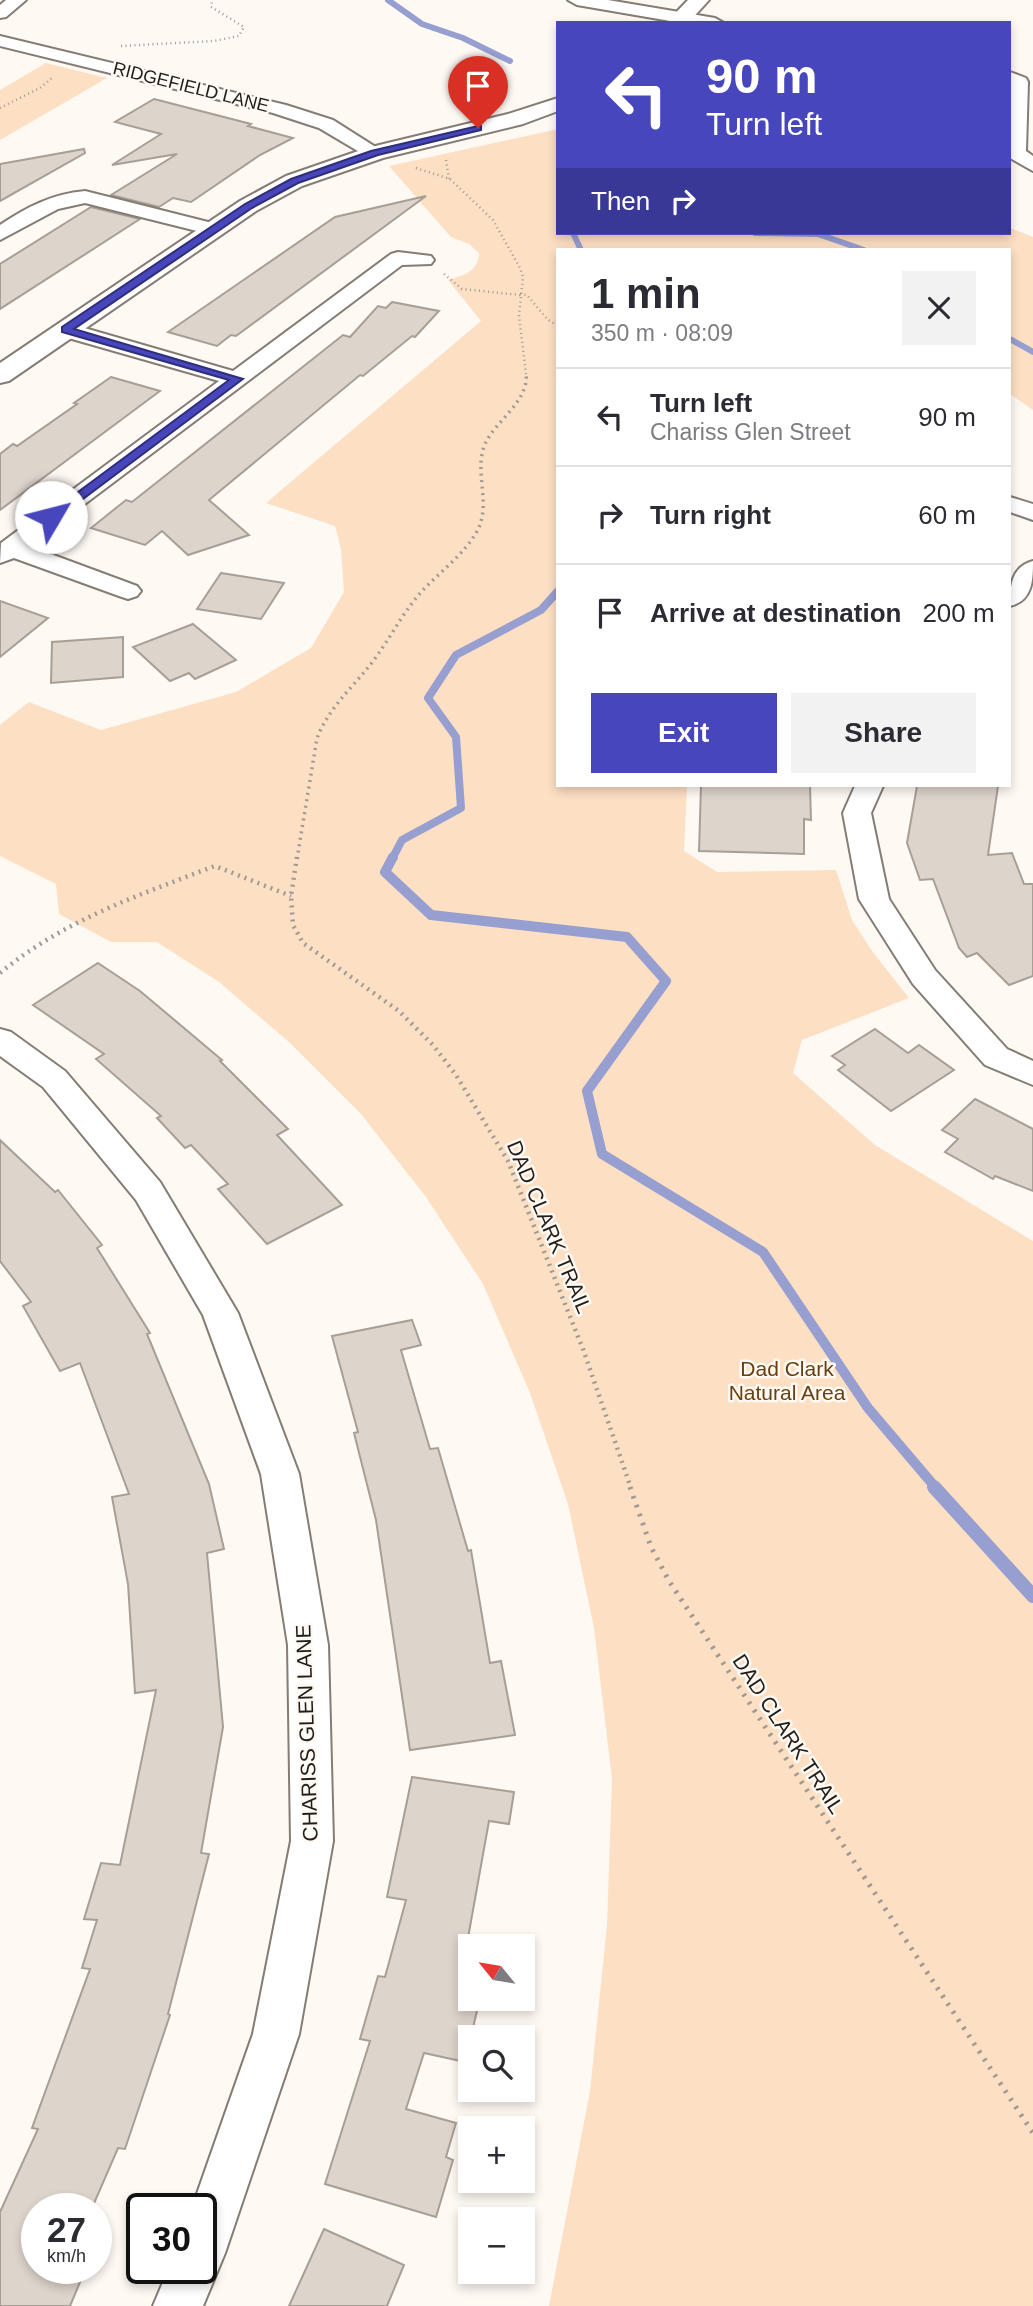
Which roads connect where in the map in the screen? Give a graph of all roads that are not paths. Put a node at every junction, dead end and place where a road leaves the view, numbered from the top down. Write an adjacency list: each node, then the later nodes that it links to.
1 (18, 0): 4 (street)
2 (577, 0): 5 (street)
3 (699, 0): 5 (street)
4 (0, 13)
5 (678, 20)
6 (0, 41): 9 (street, RIDGEFIELD LANE)
7 (1011, 78): 10 (street)
8 (556, 105): 9 (street)
9 (374, 153): 11 (street)
10 (1033, 165)
11 (213, 229): 12 (street); 14 (street)
12 (0, 234)
13 (424, 260): 16 (street)
14 (66, 330): 15 (street); 16 (street)
15 (0, 375)
16 (237, 379): 19 (street)
17 (1011, 504): 18 (street)
18 (1033, 513)
19 (5, 552): 21 (street)
20 (1033, 569): 22 (street)
21 (128, 592)
22 (1011, 597)
23 (869, 787): 25 (street)
24 (0, 1040): 26 (street, CHARISS GLEN LANE)
25 (1033, 1074)
26 (217, 2206)
27 (187, 2284): 28 (street)
28 (178, 2306)

